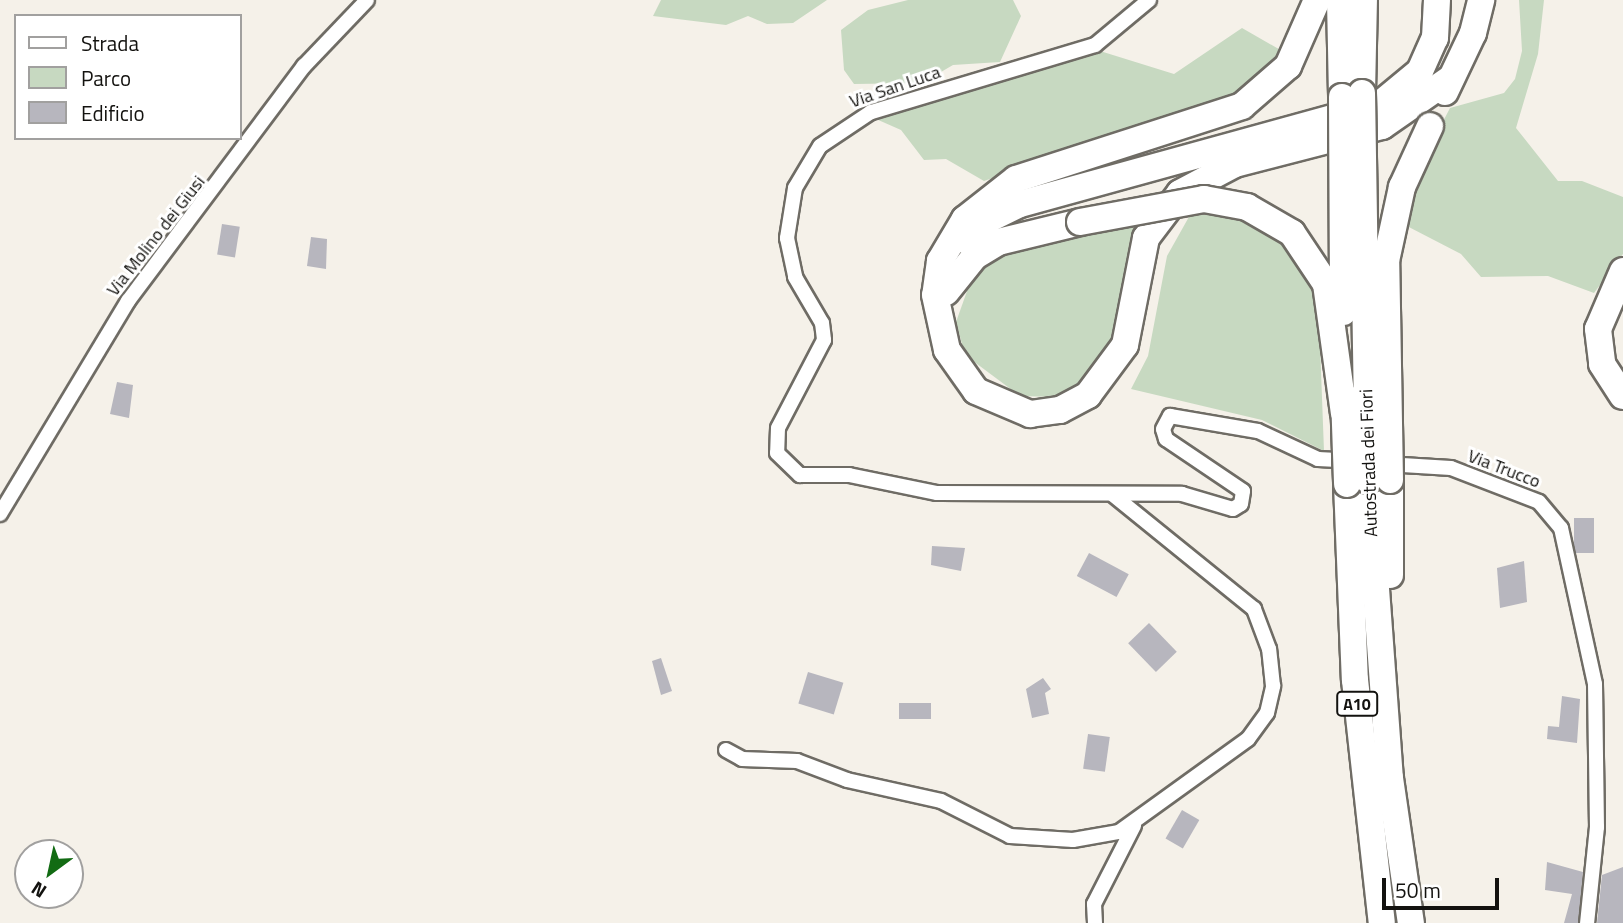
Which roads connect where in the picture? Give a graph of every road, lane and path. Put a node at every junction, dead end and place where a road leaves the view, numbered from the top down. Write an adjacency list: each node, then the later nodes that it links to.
1 (367, 0): 17 (street, Via Molino dei Giusi)
2 (1149, 0): 16 (street, Via San Luca)
3 (1317, 0): 12 (highway)
4 (1340, 0): 9 (highway, Autostrada dei Fiori / A10)
5 (1364, 0): 9 (highway, Autostrada dei Fiori / A10)
6 (1437, 0): 11 (highway)
7 (1481, 0): 8 (highway)
8 (1451, 78): 12 (highway); 15 (highway, bridge)
9 (1352, 95): 14 (highway, Autostrada dei Fiori / A10, bridge); 15 (highway, Autostrada dei Fiori / A10, bridge)
10 (1623, 271): 13 (highway)
11 (946, 292): 12 (highway); 14 (highway, bridge)
12 (938, 321)
13 (1623, 396)
14 (1344, 413): 15 (highway, Autostrada dei Fiori / A10, bridge)
15 (1368, 481): 21 (highway, Autostrada dei Fiori / A10); 22 (highway, Autostrada dei Fiori / A10)
16 (1113, 495): 19 (street); 23 (street, Via Trucco)
17 (0, 514)
18 (726, 750): 19 (street)
19 (1144, 814): 20 (street)
20 (1095, 923)
21 (1382, 923)
22 (1411, 923)
23 (1587, 923)

